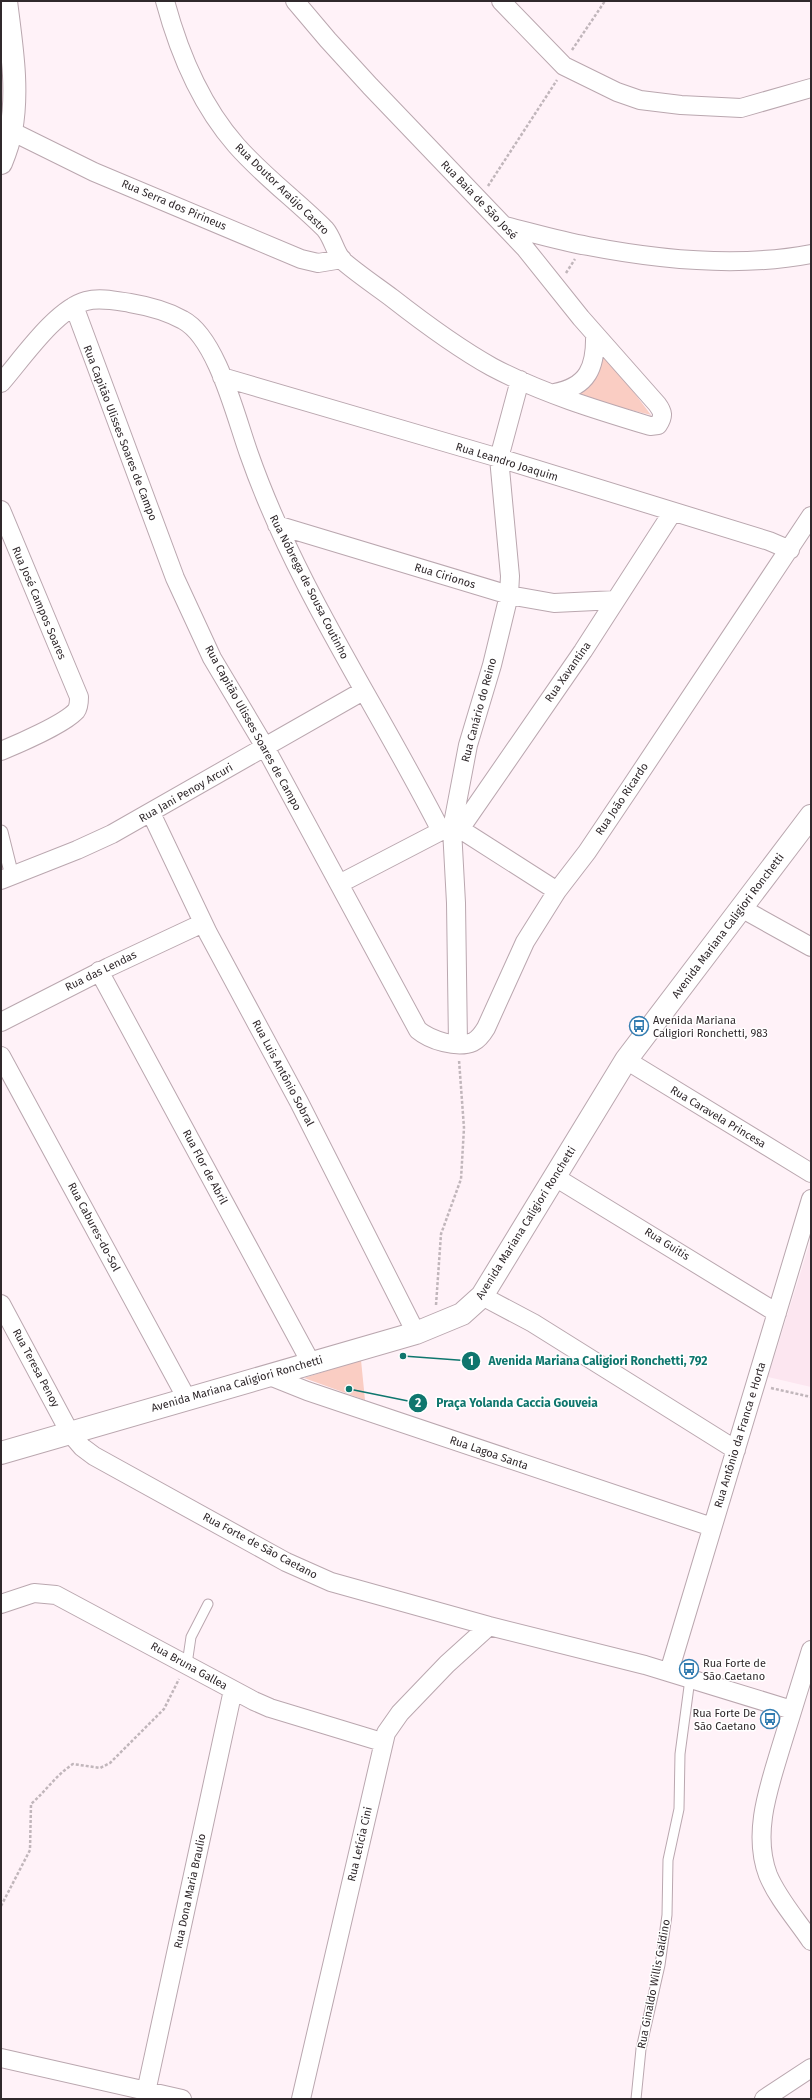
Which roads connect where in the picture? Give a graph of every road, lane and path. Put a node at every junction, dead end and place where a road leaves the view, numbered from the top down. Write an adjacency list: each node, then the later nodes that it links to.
1 (6, 1): 8 (street)
2 (165, 1): 14 (street, Rua Doutor Araújo Castro)
3 (295, 1): 10 (street, Rua Baia de São José)
4 (501, 1): 6 (street)
5 (605, 1): 6 (path)
6 (564, 66): 7 (street); 10 (path)
7 (811, 88)
8 (11, 131): 9 (street); 14 (street, Rua Serra dos Pirineus)
9 (1, 163)
10 (479, 200): 11 (street, Rua Baia de São José)
11 (506, 226): 12 (street); 15 (street, Rua Baia de São José)
12 (584, 246): 13 (street); 15 (path)
13 (811, 254)
14 (342, 260): 19 (street, Rua Doutor Araújo Castro)
15 (556, 287): 17 (street, Rua Baia de São José)
16 (74, 306): 18 (street, Rua Nóbrega de Sousa Coutinho); 20 (street); 32 (street, Rua Capitão Ulisses Soares de Campo)
17 (595, 334): 21 (street); 22 (street, Rua Baia de São José)
18 (222, 377): 23 (street, Rua Leandro Joaquim); 27 (street, Rua Nóbrega de Sousa Coutinho)
19 (520, 380): 21 (street, Rua Doutor Araújo Castro); 23 (street, Rua Canário do Reino)
20 (1, 383)
21 (554, 394): 22 (street, Rua Doutor Araújo Castro)
22 (657, 404)
23 (499, 458): 25 (street, Rua Leandro Joaquim); 29 (street, Rua Canário do Reino)
24 (1, 510): 33 (street, Rua José Campos Soares)
25 (672, 513): 28 (street, Rua Leandro Joaquim); 30 (street, Rua Xavantina)
26 (811, 516): 28 (street, Rua João Ricardo)
27 (277, 525): 29 (street, Rua Cirionos); 31 (street, Rua Nóbrega de Sousa Coutinho)
28 (790, 550): 40 (street, Rua João Ricardo)
29 (509, 595): 30 (street, Rua Cirionos); 36 (street, Rua Canário do Reino)
30 (616, 600): 36 (street, Rua Xavantina)
31 (363, 691): 32 (street, Rua Jani Penoy Arcuri); 36 (street, Rua Nóbrega de Sousa Coutinho)
32 (265, 747): 34 (street, Rua Jani Penoy Arcuri); 39 (street, Rua Capitão Ulisses Soares de Campo)
33 (1, 750)
34 (151, 813): 38 (street, Rua Jani Penoy Arcuri); 42 (street, Rua Luis Antônio Sobral)
35 (811, 816): 41 (street, Avenida Mariana Caligiori Ronchetti)
36 (451, 830): 39 (street, Rua Xavantina); 40 (street, Rua Nóbrega de Sousa Coutinho); 46 (street, Rua Canário do Reino)
37 (1, 832): 38 (street)
38 (7, 878)
39 (339, 884): 46 (street, Rua Capitão Ulisses Soares de Campo)
40 (557, 891): 46 (street, Rua João Ricardo)
41 (741, 908): 43 (street); 48 (street, Avenida Mariana Caligiori Ronchetti)
42 (203, 923): 44 (street, Rua das Lendas); 56 (street, Rua Luis Antônio Sobral)
43 (811, 947)
44 (99, 972): 45 (street, Rua das Lendas); 57 (street, Rua Flor de Abril)
45 (1, 1022)
46 (458, 1044): 56 (path)
47 (1, 1056): 61 (street, Rua Cabures-do-Sol)
48 (626, 1060): 49 (street, Rua Caravela Princesa); 50 (street, Avenida Mariana Caligiori Ronchetti)
49 (811, 1173)
50 (556, 1177): 52 (street, Avenida Mariana Caligiori Ronchetti); 54 (street, Rua Guitis)
51 (811, 1199): 54 (street, Rua Antônio da Franca e Horta)
52 (482, 1296): 56 (street, Avenida Mariana Caligiori Ronchetti); 63 (street)
53 (1, 1304): 55 (street, Rua Teresa Penoy)
54 (777, 1313): 59 (street, Rua Antônio da Franca e Horta)
55 (6, 1325): 62 (street, Rua Teresa Penoy)
56 (425, 1330): 57 (street, Avenida Mariana Caligiori Ronchetti)
57 (311, 1363): 58 (street, Avenida Mariana Caligiori Ronchetti)
58 (267, 1375): 61 (street, Avenida Mariana Caligiori Ronchetti); 65 (street, Rua Lagoa Santa)
59 (756, 1384): 60 (path); 63 (street, Rua Antônio da Franca e Horta)
60 (811, 1397)
61 (187, 1399): 62 (street, Avenida Mariana Caligiori Ronchetti)
62 (70, 1433): 64 (street, Avenida Mariana Caligiori Ronchetti); 68 (street, Rua Forte de São Caetano)
63 (736, 1450): 65 (street, Rua Antônio da Franca e Horta)
64 (1, 1453)
65 (712, 1527): 71 (street, Rua Antônio da Franca e Horta)
66 (1, 1604): 70 (street, Rua Bruna Gallea)
67 (208, 1604): 70 (lane)
68 (489, 1626): 71 (street, Rua Forte de São Caetano); 75 (street, Rua Letícia Cini)
69 (811, 1650): 74 (street)
70 (187, 1664): 73 (street, Rua Bruna Gallea); 76 (path)
71 (669, 1672): 72 (street, Rua Forte de São Caetano)
72 (690, 1679): 74 (street, Rua Forte de São Caetano); 83 (lane, Rua Ginaldo Willis Galdino)
73 (233, 1690): 75 (street, Rua Bruna Gallea); 80 (street, Rua Dona Maria Braulio)
74 (792, 1710): 77 (street)
75 (382, 1742): 82 (street, Rua Letícia Cini)
76 (1, 1906)
77 (811, 1941)
78 (1, 2058): 80 (street)
79 (811, 2068): 84 (street)
80 (146, 2092): 81 (street)
81 (182, 2099)
82 (300, 2099)
83 (636, 2099)
84 (764, 2099)

